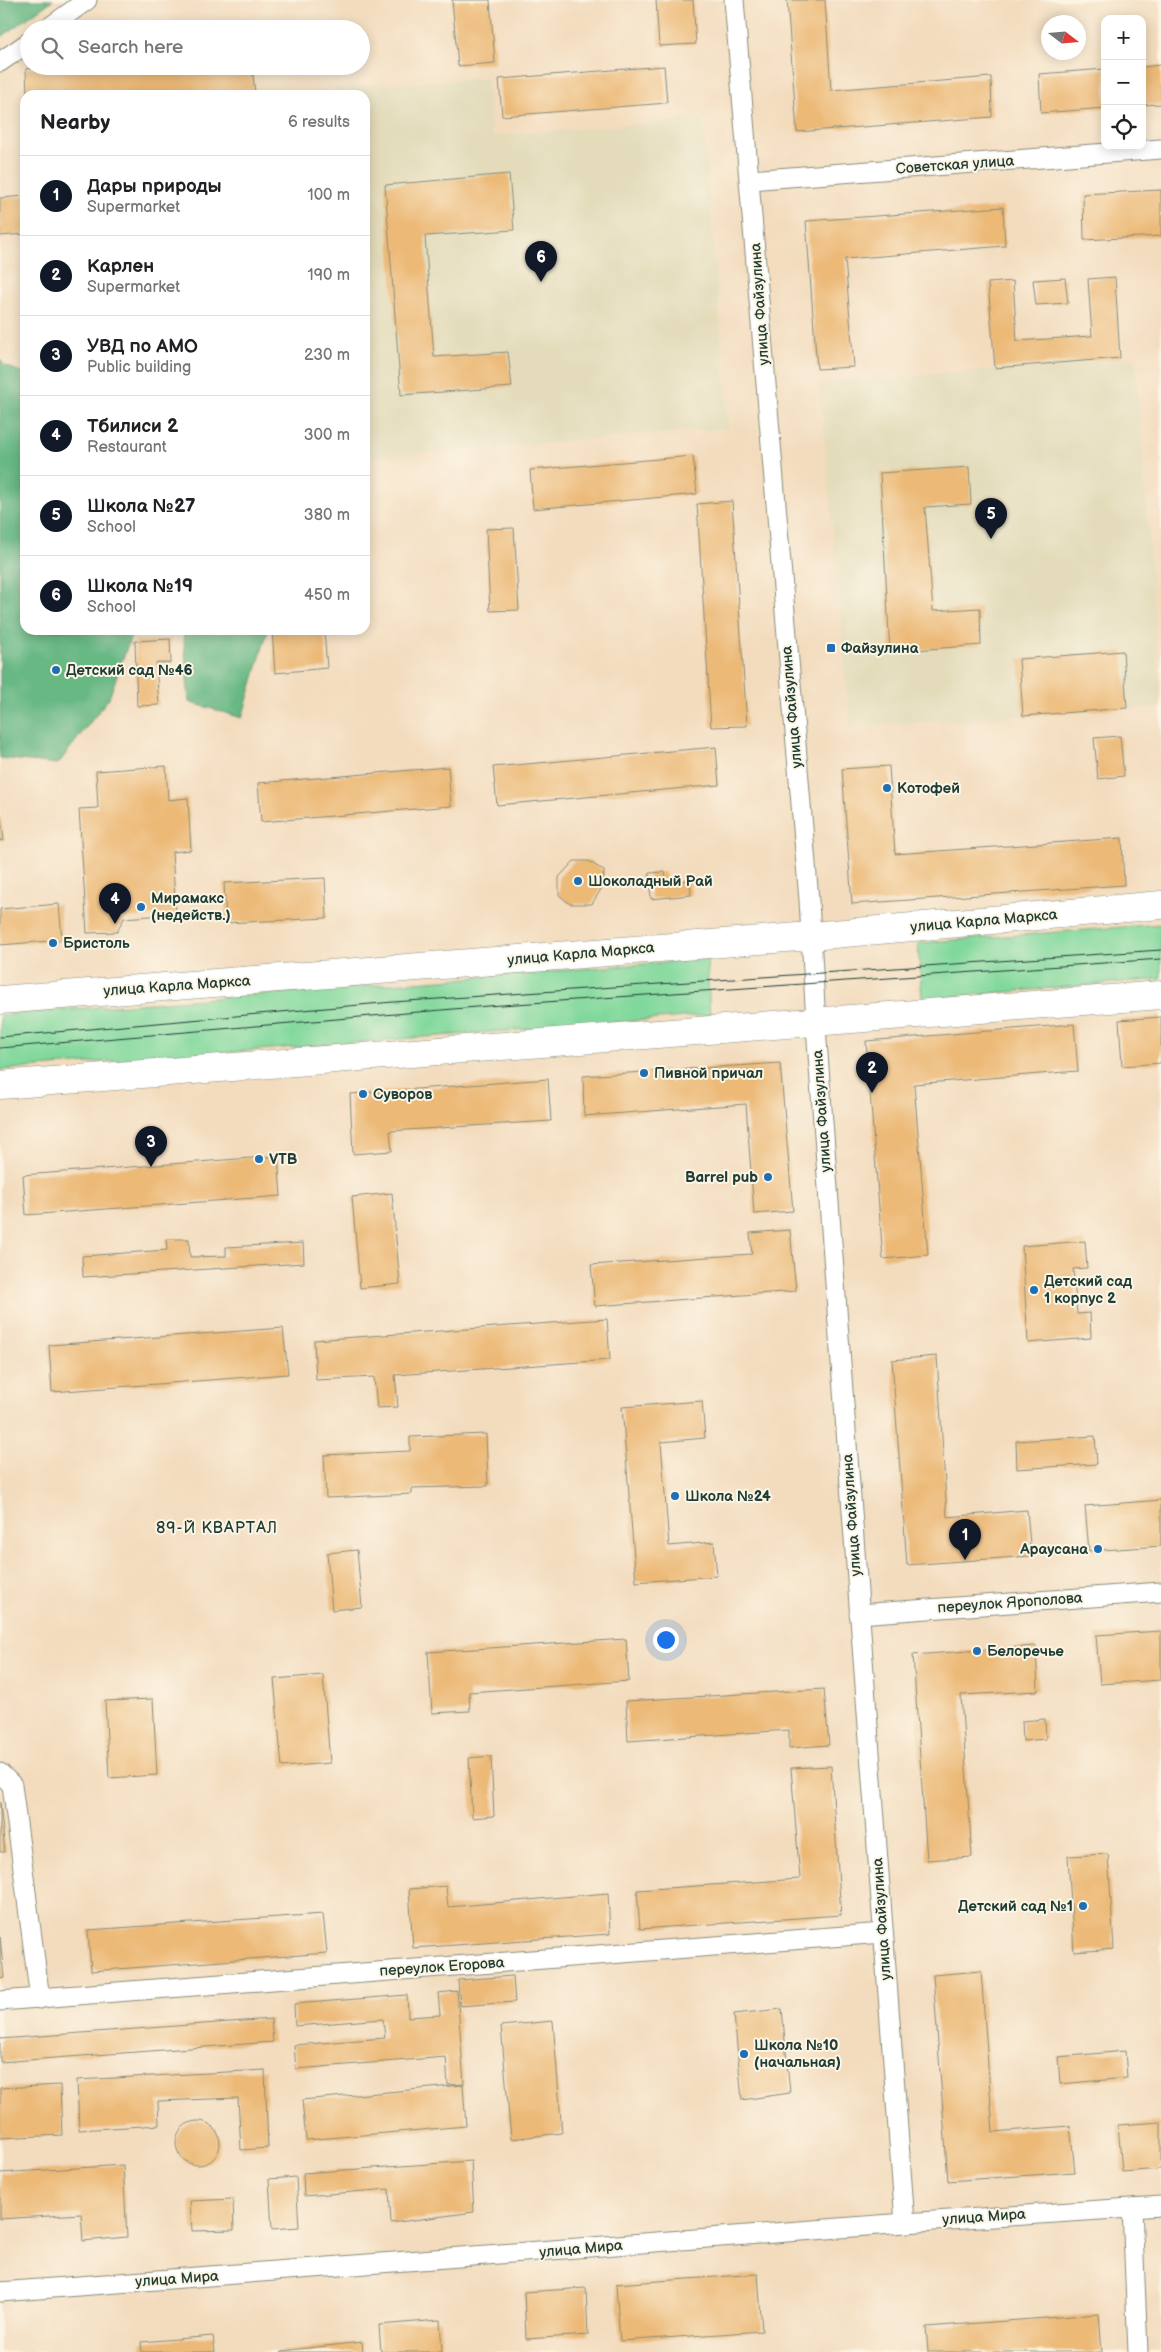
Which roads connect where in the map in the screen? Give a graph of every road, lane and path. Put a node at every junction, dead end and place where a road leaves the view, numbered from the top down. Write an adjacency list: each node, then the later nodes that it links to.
1 (87, 0): 3 (street)
2 (734, 0): 7 (street, улица Файзулина)
3 (59, 20)
4 (20, 48): 5 (street)
5 (0, 62)
6 (1161, 149): 7 (street, Советская улица)
7 (750, 180): 9 (street, улица Файзулина)
8 (1161, 905): 9 (main road, улица Карла Маркса)
9 (811, 936): 11 (main road, улица Карла Маркса); 12 (street, улица Файзулина)
10 (1161, 995): 12 (main road)
11 (0, 1000)
12 (816, 1022): 13 (main road); 15 (street, улица Файзулина)
13 (0, 1085)
14 (1161, 1592): 15 (street, переулок Ярополова)
15 (860, 1614): 17 (street, улица Файзулина)
16 (0, 1773): 18 (street)
17 (883, 1933): 18 (street, переулок Егорова); 22 (street, улица Файзулина)
18 (40, 1998): 19 (street, переулок Егорова)
19 (0, 2001)
20 (1161, 2206): 21 (street, улица Мира)
21 (1132, 2208): 22 (street, улица Мира); 24 (street)
22 (905, 2223): 23 (street, улица Мира)
23 (0, 2292)
24 (1138, 2352)

